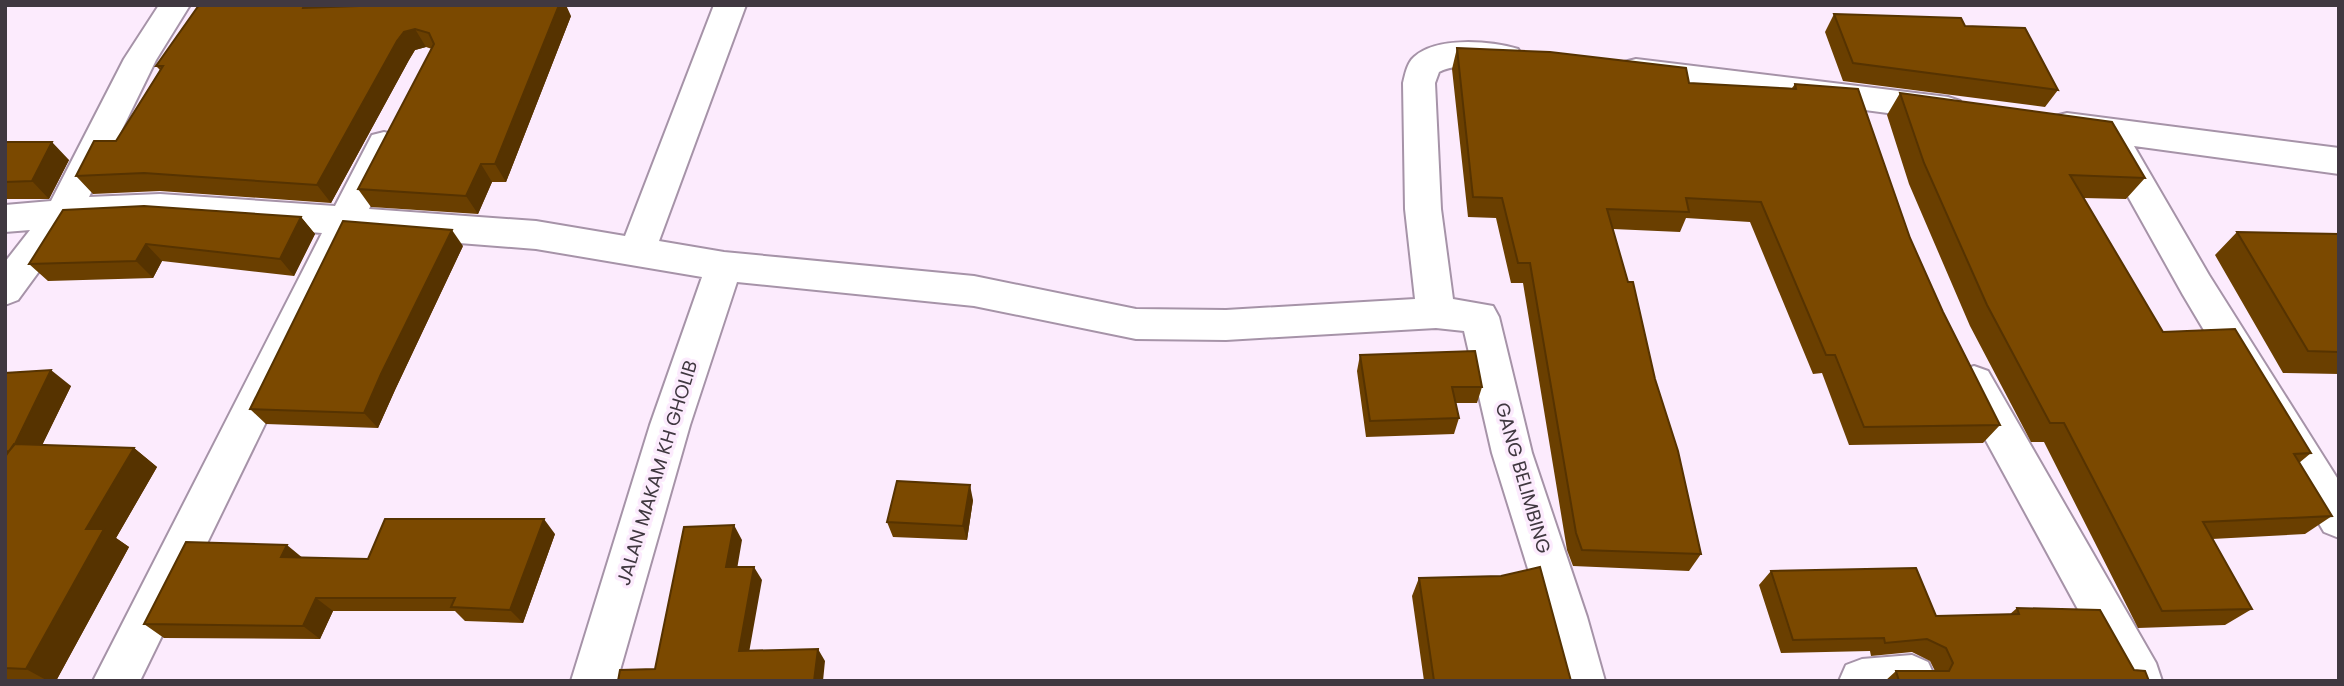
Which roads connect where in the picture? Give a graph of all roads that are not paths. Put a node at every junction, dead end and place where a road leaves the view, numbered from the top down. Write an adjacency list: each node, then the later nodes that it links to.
1 (176, 5): 10 (street)
2 (730, 5): 13 (street)
3 (1544, 59): 16 (street)
4 (1607, 66): 6 (street)
5 (401, 110): 12 (street)
6 (1984, 114)
7 (2039, 121): 8 (street)
8 (2107, 130): 9 (street); 18 (street)
9 (2339, 161)
10 (64, 211): 11 (street); 12 (street); 15 (street)
11 (5, 219)
12 (343, 220): 13 (street); 21 (street)
13 (637, 251): 14 (street)
14 (724, 266): 16 (street); 22 (street, JALAN MAKAM KH GHOLIB)
15 (5, 290)
16 (1436, 313): 23 (street, GANG BELIMBING)
17 (1961, 353): 20 (street)
18 (2339, 519)
19 (1912, 677): 24 (street)
20 (2140, 678)
21 (116, 681)
22 (594, 681)
23 (1582, 681)
24 (1862, 681)

